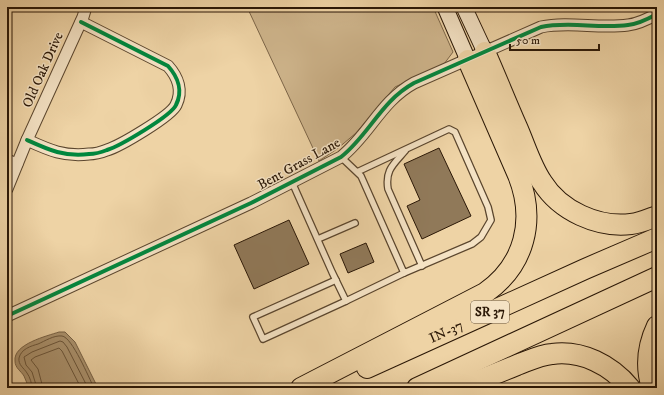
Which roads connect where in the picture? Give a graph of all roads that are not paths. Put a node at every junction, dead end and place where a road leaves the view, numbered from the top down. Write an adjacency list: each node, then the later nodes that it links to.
1 (86, 7): 5 (street, Old Oak Drive)
2 (444, 7): 6 (street)
3 (464, 7): 6 (street)
4 (657, 14): 6 (street, Bent Grass Lane)
5 (81, 22): 7 (street, Old Oak Drive); 7 (street)
6 (477, 56): 9 (street, Bent Grass Lane); 14 (highway); 25 (highway)
7 (27, 140): 10 (street, Old Oak Drive)
8 (406, 149): 11 (lane); 18 (lane); 18 (lane)
9 (341, 157): 11 (lane); 12 (street, Bent Grass Lane)
10 (12, 162): 13 (street, Old Oak Drive)
11 (357, 172): 19 (lane)
12 (292, 182): 17 (lane); 23 (street, Bent Grass Lane)
13 (7, 189)
14 (657, 216)
15 (355, 223): 17 (lane)
16 (657, 238): 26 (highway, IN-37 / SR 37)
17 (318, 240): 21 (lane)
18 (422, 266): 19 (lane)
19 (404, 273): 22 (lane)
20 (657, 277): 27 (highway, SR 37)
21 (336, 280): 22 (lane); 22 (lane)
22 (346, 301)
23 (7, 316)
24 (657, 326): 30 (highway)
25 (301, 388)
26 (324, 388)
27 (417, 388)
28 (460, 388): 29 (highway)
29 (630, 388)
30 (652, 388)

